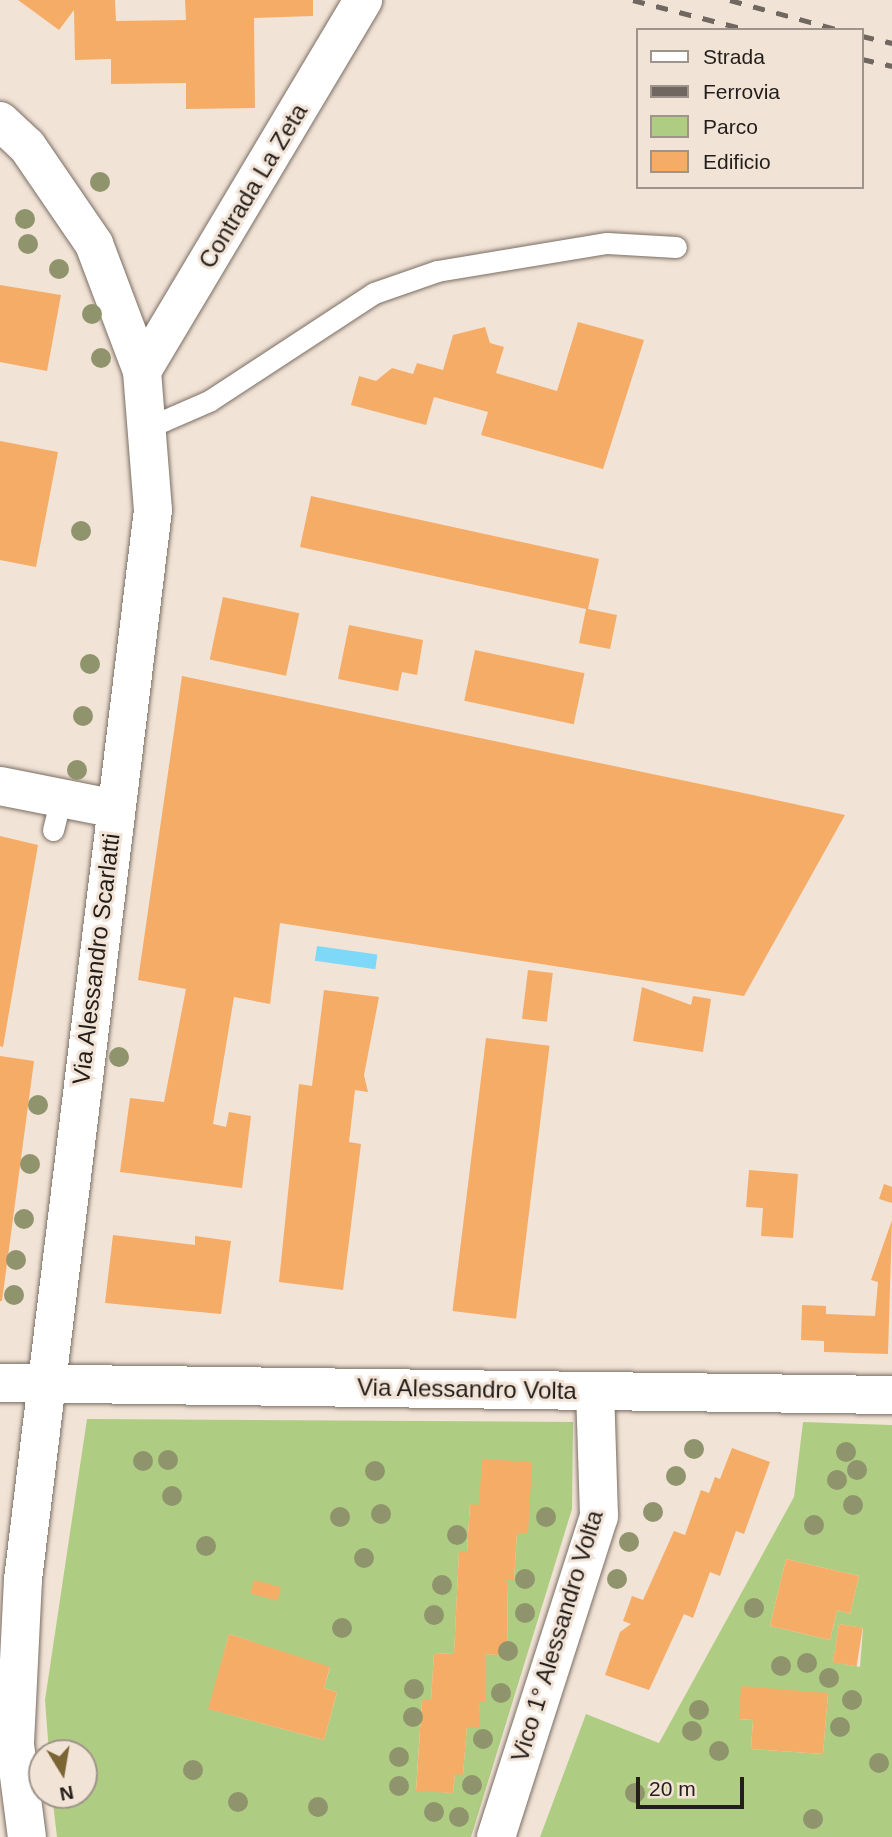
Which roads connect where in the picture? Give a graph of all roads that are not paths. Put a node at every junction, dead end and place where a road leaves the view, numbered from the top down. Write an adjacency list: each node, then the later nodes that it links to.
1 (363, 0): 4 (street, Contrada La Zeta)
2 (0, 121): 4 (street, Via Alessandro Scarlatti)
3 (676, 247): 5 (lane)
4 (142, 371): 5 (street, Via Alessandro Scarlatti)
5 (147, 428): 7 (street, Via Alessandro Scarlatti)
6 (0, 786): 7 (street)
7 (116, 809): 9 (street, Via Alessandro Scarlatti)
8 (0, 1383): 9 (street, Via Alessandro Volta)
9 (42, 1385): 10 (street, Via Alessandro Volta); 12 (street, Via Alessandro Scarlatti)
10 (595, 1391): 11 (street, Via Alessandro Volta); 15 (street, Vico 1° Alessandro Volta)
11 (892, 1395)
12 (12, 1579): 13 (street, Via Alessandro Scarlatti)
13 (10, 1624): 14 (street, Via Alessandro Scarlatti)
14 (27, 1837)
15 (496, 1837)

